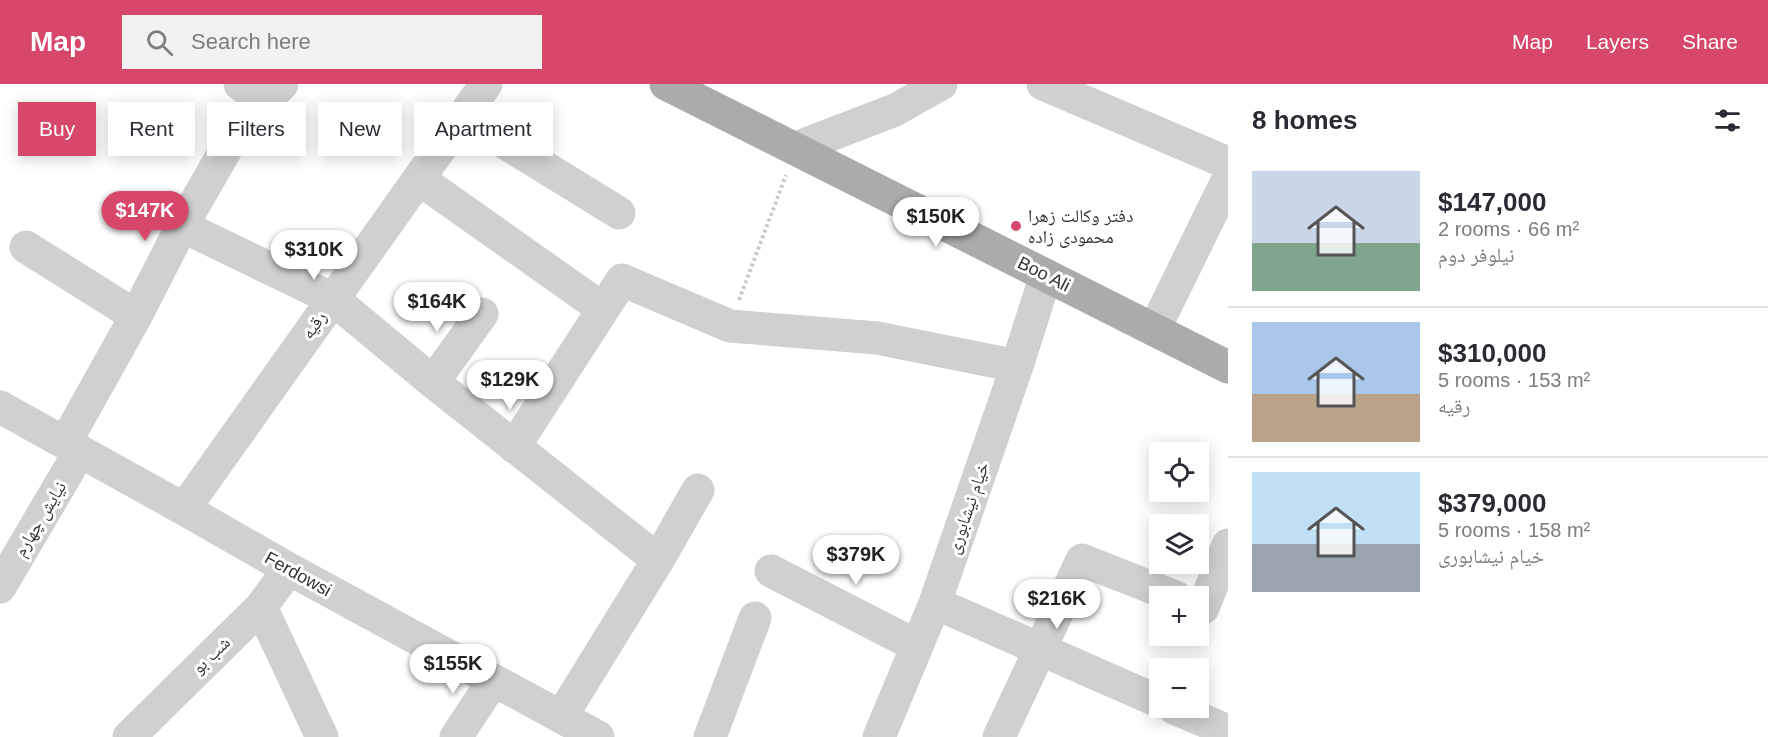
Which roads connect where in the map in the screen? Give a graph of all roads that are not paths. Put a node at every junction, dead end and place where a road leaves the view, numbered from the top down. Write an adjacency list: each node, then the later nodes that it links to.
1 (486, 84): 6 (street, رقیه)
2 (666, 84): 7 (main road, Boo Ali)
3 (941, 84): 7 (street)
4 (1043, 84): 10 (street)
5 (262, 90): 14 (street, نیایش چهارم)
6 (473, 102)
7 (796, 148): 16 (main road, Boo Ali)
8 (435, 156): 11 (street, رقیه)
9 (526, 156): 13 (street)
10 (1228, 163)
11 (419, 179): 17 (street, رقیه); 18 (street)
12 (1228, 179): 21 (street)
13 (619, 213)
14 (182, 226): 17 (street); 20 (street, نیایش چهارم)
15 (26, 247): 20 (street)
16 (1046, 275): 21 (main road, Boo Ali); 22 (street, خیام نیشابوری)
17 (333, 298): 24 (street); 29 (street, رقیه)
18 (603, 309): 22 (street); 27 (street)
19 (482, 314): 24 (street)
20 (136, 316): 26 (street, نیایش چهارم)
21 (1154, 330): 23 (main road, Boo Ali)
22 (1017, 366): 37 (street, خیام نیشابوری)
23 (1228, 367)
24 (433, 382): 27 (street)
25 (0, 407): 26 (street, Ferdowsi)
26 (73, 447): 29 (street, Ferdowsi); 35 (street, نیایش چهارم)
27 (514, 447): 31 (street)
28 (698, 490): 31 (street)
29 (184, 509): 32 (street, Ferdowsi)
30 (1228, 545): 36 (street)
31 (658, 560): 44 (street)
32 (289, 569): 38 (street, شب بو); 42 (street, Ferdowsi)
33 (771, 571): 40 (street)
34 (1149, 586): 41 (street)
35 (0, 587)
36 (1209, 589)
37 (934, 603): 40 (street, خیام نیشابوری); 41 (street)
38 (261, 606): 47 (street, شب بو); 48 (street)
39 (755, 618): 51 (street)
40 (917, 645): 52 (street, خیام نیشابوری)
41 (1039, 650): 43 (street); 53 (street)
42 (493, 681): 44 (street, Ferdowsi); 49 (street)
43 (1149, 697)
44 (561, 717): 50 (street, Ferdowsi)
45 (1197, 718): 46 (street)
46 (1228, 731)
47 (129, 737)
48 (322, 737)
49 (456, 737)
50 (598, 737)
51 (710, 737)
52 (879, 737)
53 (999, 737)

